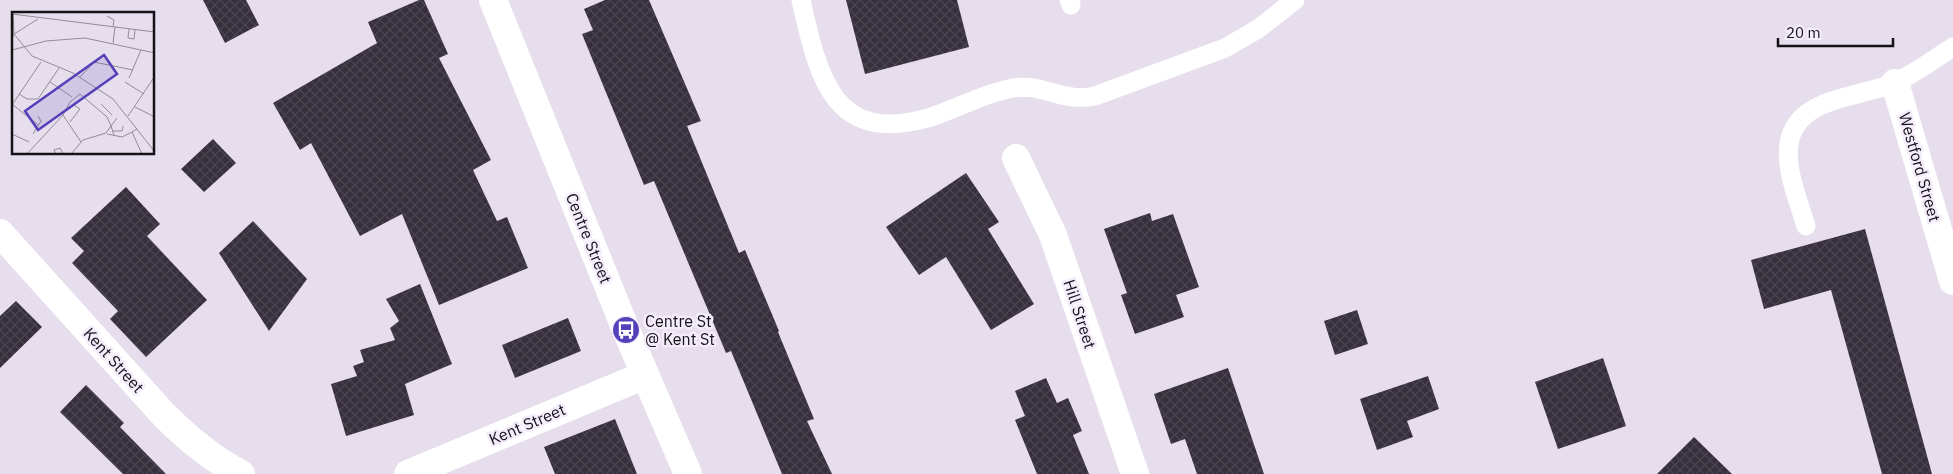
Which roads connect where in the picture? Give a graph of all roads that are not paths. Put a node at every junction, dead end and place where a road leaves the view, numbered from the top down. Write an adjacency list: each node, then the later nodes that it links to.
1 (493, 0): 10 (street, Centre Street)
2 (801, 0): 3 (lane)
3 (1295, 0)
4 (1953, 47): 5 (lane)
5 (1895, 83): 7 (lane); 9 (street, Westford Street)
6 (1016, 158): 14 (street, Hill Street)
7 (1806, 226)
8 (0, 233): 11 (street, Kent Street)
9 (1953, 280)
10 (645, 375): 12 (street, Kent Street); 13 (street, Centre Street)
11 (241, 474)
12 (408, 474)
13 (688, 474)
14 (1135, 474)

